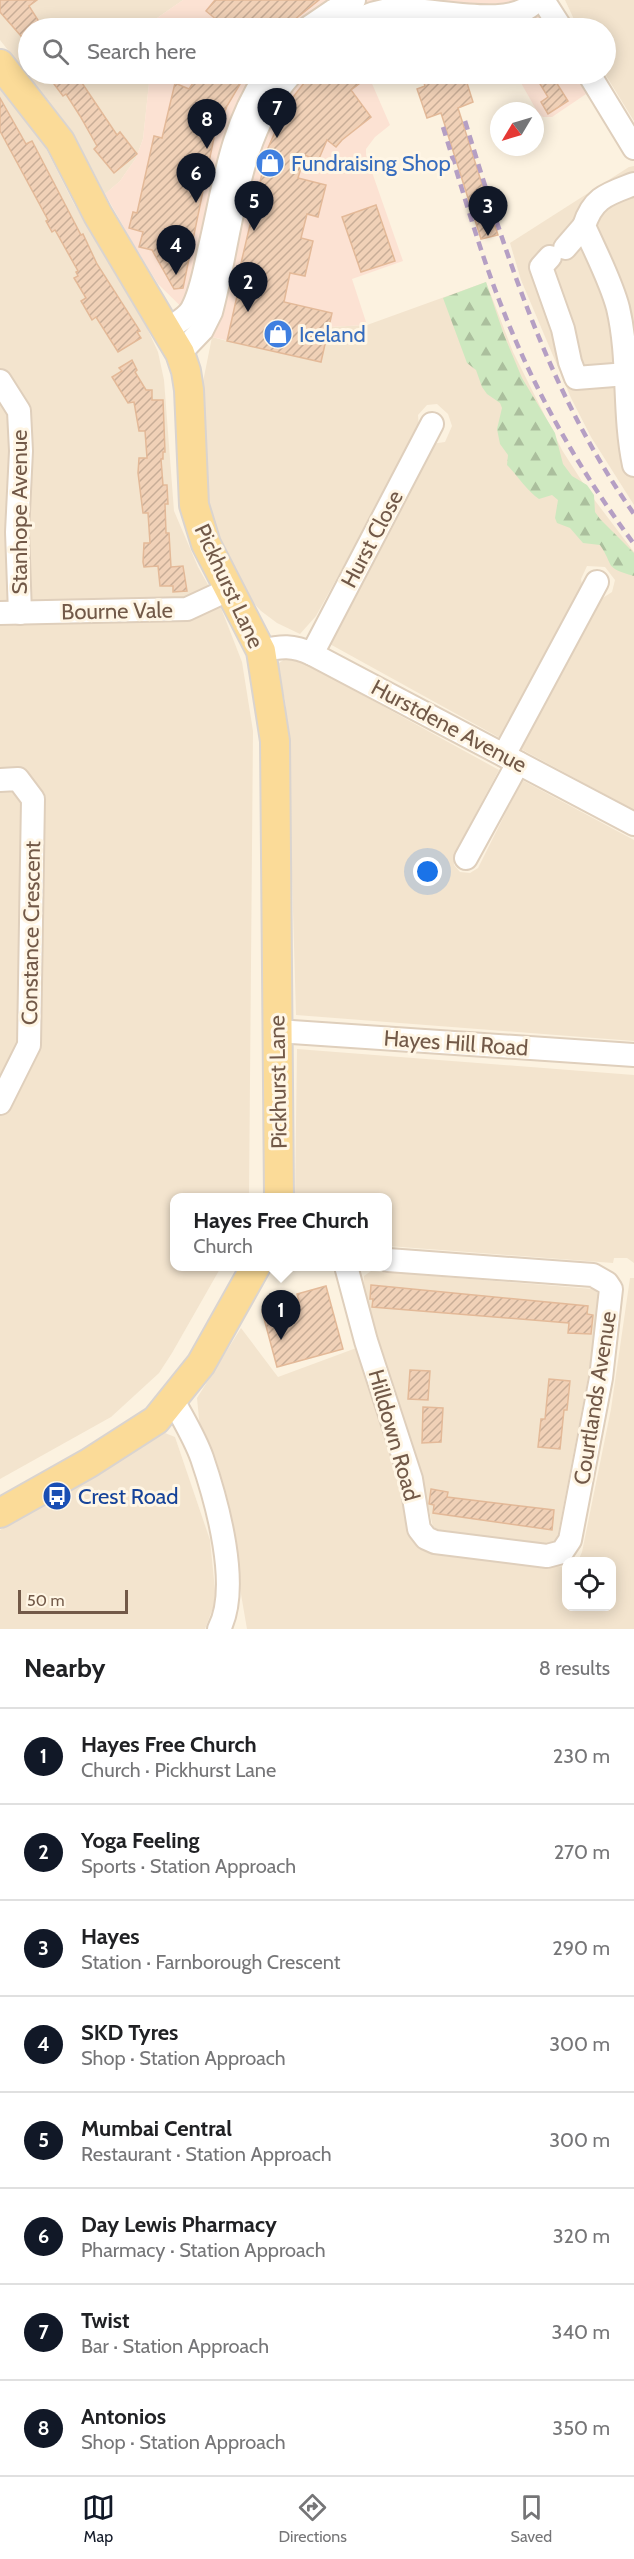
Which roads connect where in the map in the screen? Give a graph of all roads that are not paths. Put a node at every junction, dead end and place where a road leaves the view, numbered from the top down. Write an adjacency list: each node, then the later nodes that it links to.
1 (354, 0): 4 (street)
2 (536, 0): 5 (street)
3 (543, 0): 6 (street)
4 (323, 18)
5 (362, 18)
6 (555, 18)
7 (0, 64): 14 (main road, Pickhurst Lane)
8 (261, 84): 14 (street)
9 (284, 84): 14 (street)
10 (595, 84): 11 (street)
11 (634, 148)
12 (634, 184): 13 (street)
13 (584, 226): 15 (street); 15 (street)
14 (174, 341): 21 (main road, Pickhurst Lane)
15 (627, 374): 19 (street)
16 (0, 381): 18 (street, Stanhope Avenue)
17 (432, 424): 24 (street, Hurst Close)
18 (11, 451): 22 (street, Stanhope Avenue)
19 (634, 465)
20 (597, 582): 25 (street)
21 (230, 589): 22 (street, Bourne Vale); 23 (main road, Pickhurst Lane)
22 (10, 613)
23 (261, 651): 24 (street, Hurstdene Avenue); 29 (main road, Pickhurst Lane)
24 (312, 654): 25 (street, Hurstdene Avenue)
25 (511, 759): 27 (street, Hurstdene Avenue); 28 (street)
26 (0, 780): 31 (street, Constance Crescent)
27 (634, 824)
28 (466, 858)
29 (277, 1031): 30 (street, Hayes Hill Road); 32 (main road, Pickhurst Lane)
30 (634, 1055)
31 (0, 1103)
32 (279, 1193)
33 (392, 1260): 38 (street, Courtlands Avenue)
34 (253, 1271): 36 (main road)
35 (347, 1271): 38 (street, Hilldown Road)
36 (173, 1400): 37 (main road); 39 (street)
37 (0, 1513)
38 (562, 1552)
39 (229, 1601): 40 (street); 41 (street)
40 (219, 1629)
41 (236, 1629)

